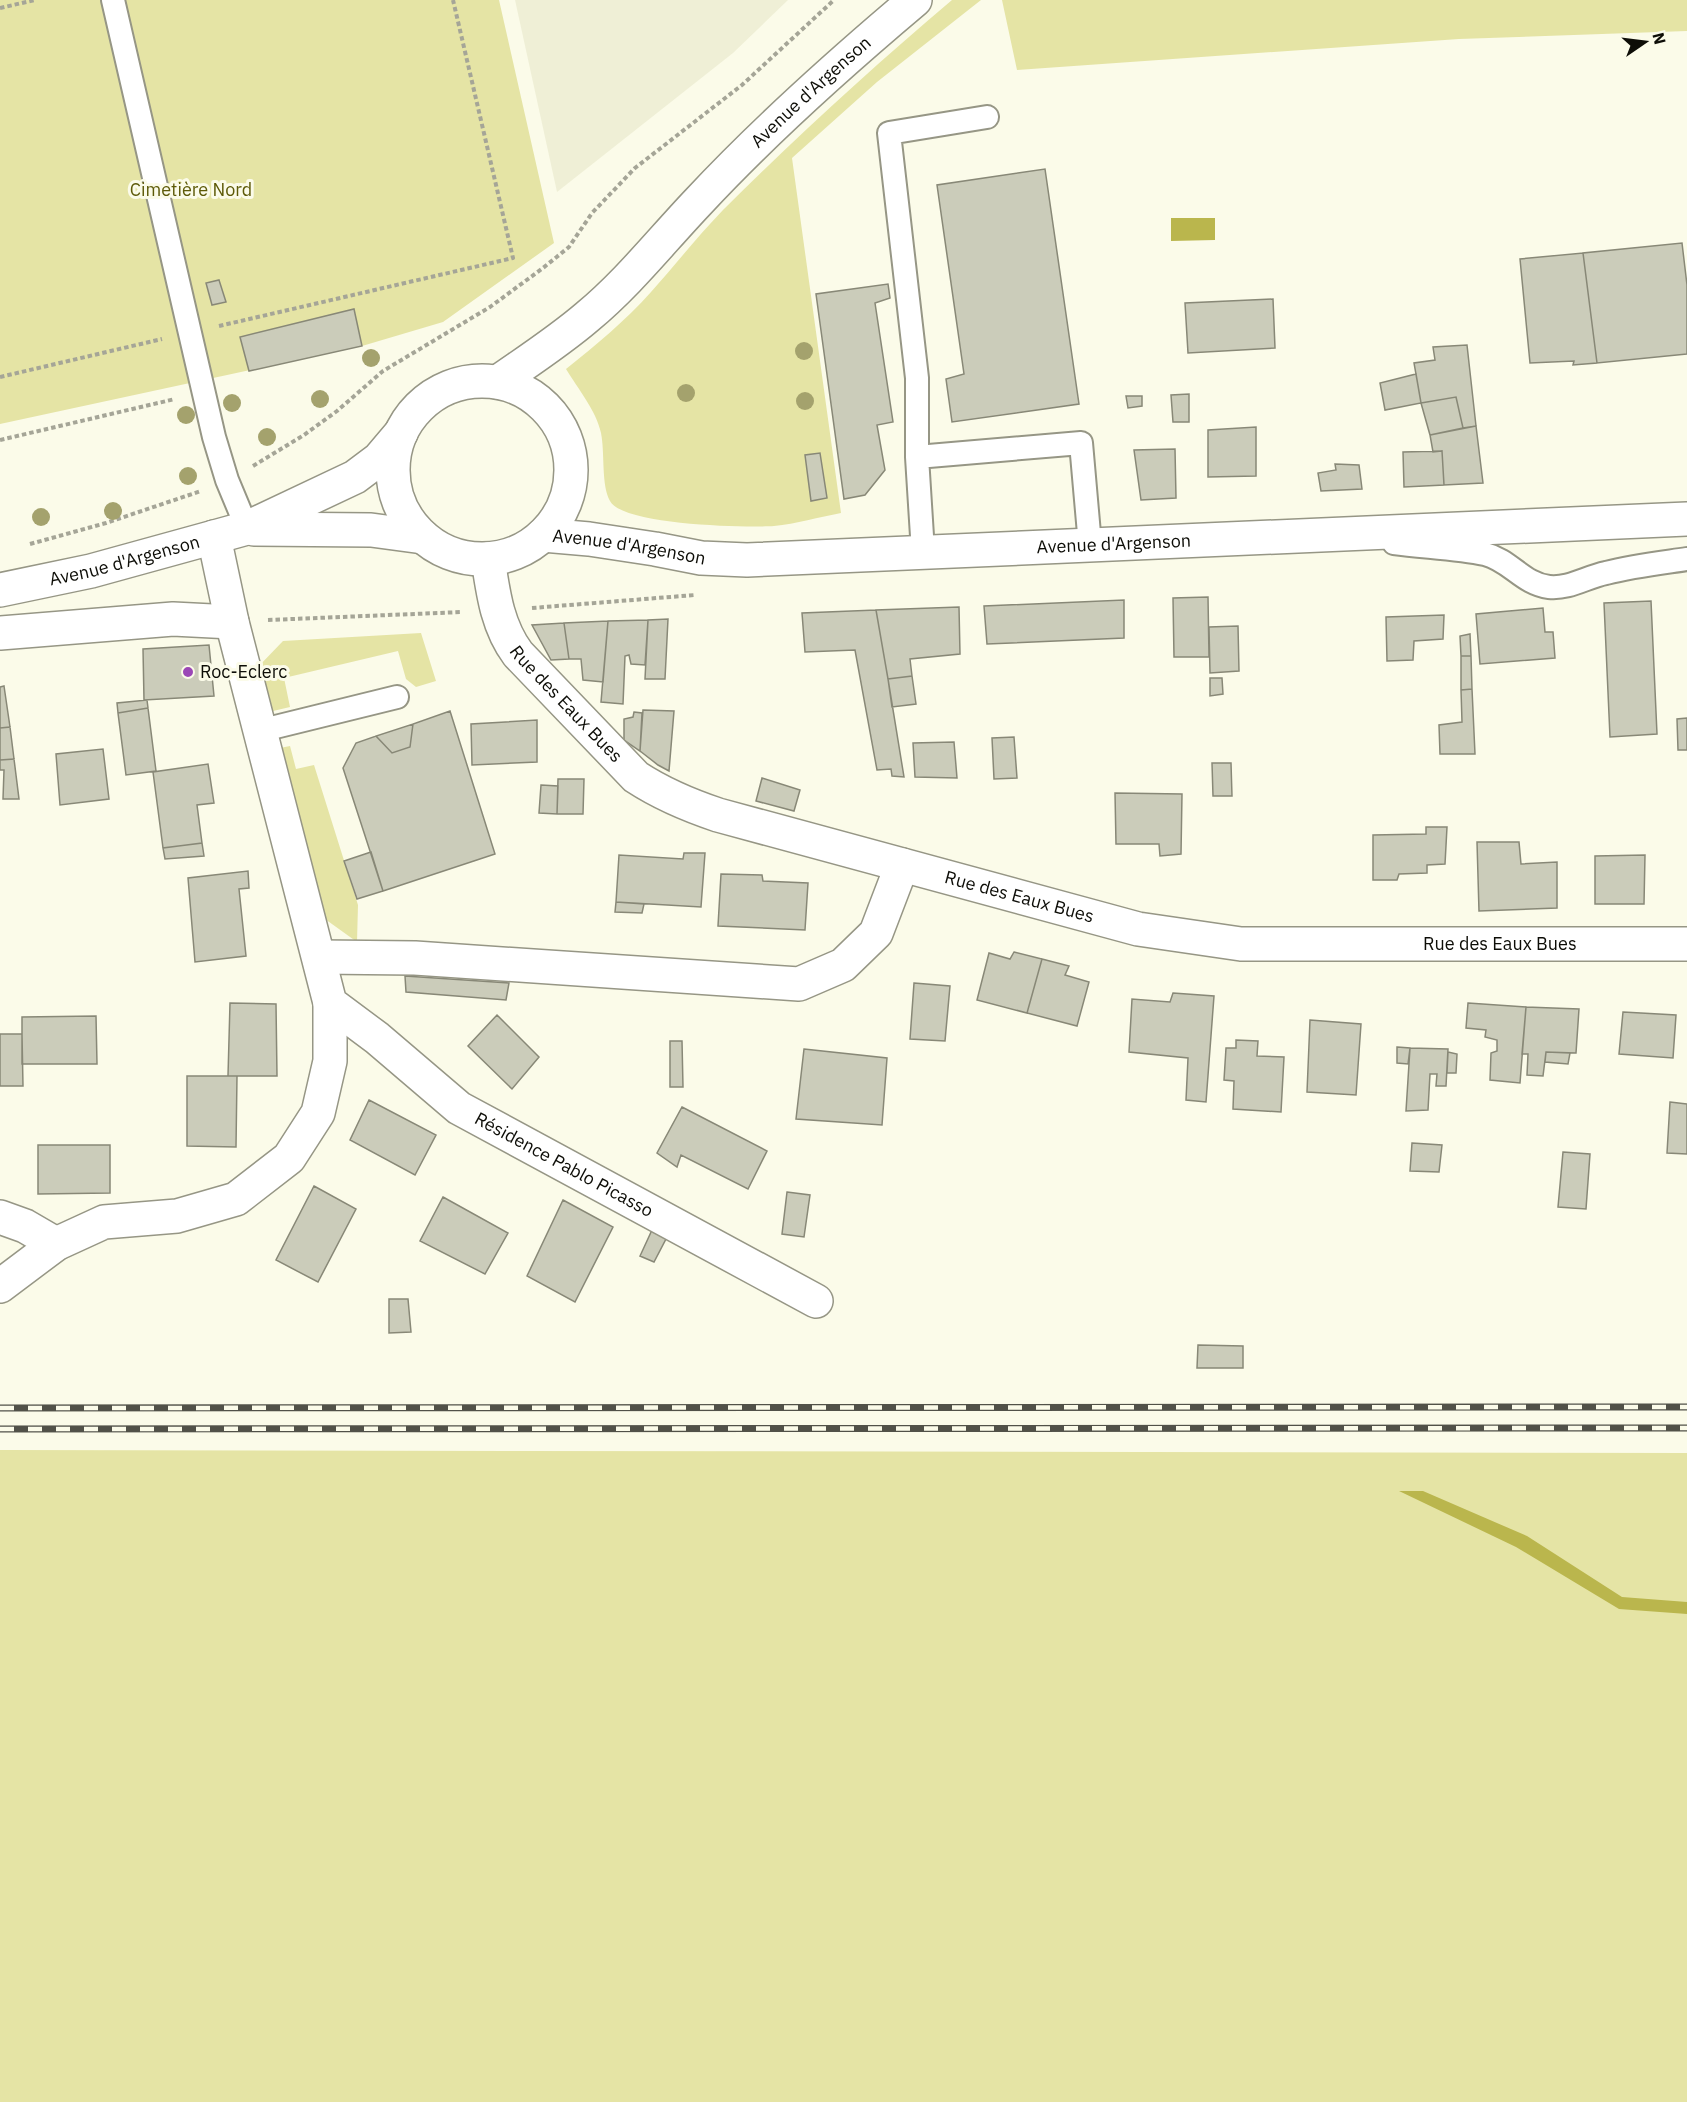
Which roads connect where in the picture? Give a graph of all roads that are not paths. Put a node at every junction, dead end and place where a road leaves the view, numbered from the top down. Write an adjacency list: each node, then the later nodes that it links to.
1 (113, 0): 9 (lane)
2 (915, 0): 4 (street, Avenue d'Argenson)
3 (987, 117): 6 (lane)
4 (498, 382): 5 (street); 10 (street)
5 (401, 433): 9 (street, Avenue d'Argenson); 13 (street)
6 (917, 457): 15 (lane); 16 (lane)
7 (1687, 519): 8 (street, Avenue d'Argenson)
8 (1545, 525): 11 (street, Avenue d'Argenson); 14 (street)
9 (246, 528): 12 (street, Avenue d'Argenson); 13 (street, Avenue d'Argenson)
10 (543, 535): 16 (street, Avenue d'Argenson); 17 (street)
11 (1330, 535): 15 (street, Avenue d'Argenson); 18 (lane)
12 (214, 537): 19 (street, Avenue d'Argenson); 20 (street)
13 (423, 537): 17 (street)
14 (1687, 538)
15 (1090, 545): 16 (street, Avenue d'Argenson)
16 (923, 552)
17 (488, 559): 24 (street, Rue des Eaux Bues)
18 (1687, 559)
19 (0, 590)
20 (232, 622): 21 (street); 23 (street)
21 (0, 633)
22 (397, 697): 23 (lane)
23 (259, 731): 26 (street)
24 (902, 865): 25 (street, Rue des Eaux Bues); 26 (street)
25 (1687, 944)
26 (319, 957): 27 (street)
27 (330, 1003): 29 (street); 31 (street, Résidence Pablo Picasso)
28 (0, 1217): 29 (street)
29 (56, 1244): 30 (street)
30 (0, 1286)
31 (816, 1301)

